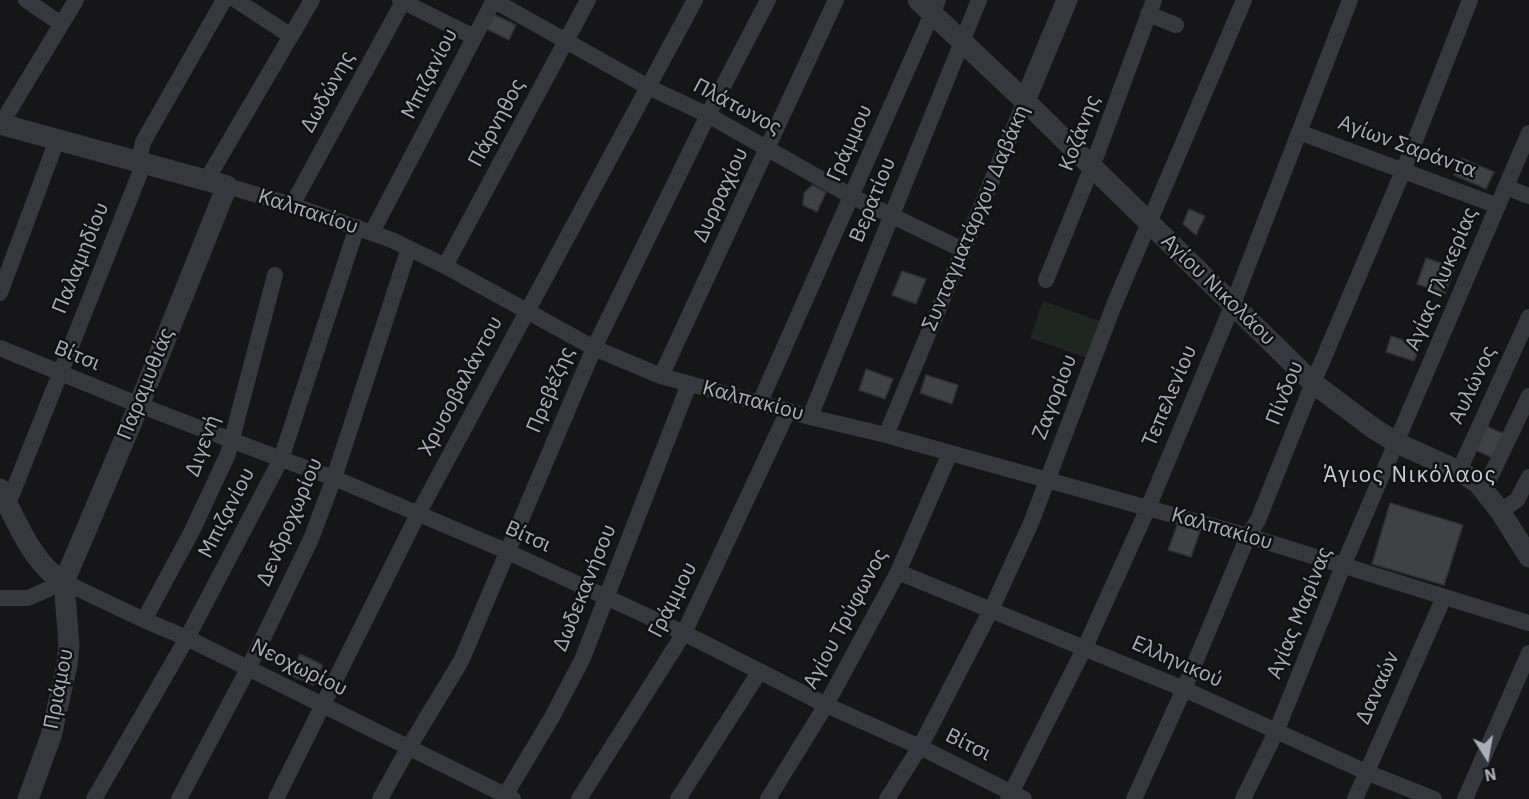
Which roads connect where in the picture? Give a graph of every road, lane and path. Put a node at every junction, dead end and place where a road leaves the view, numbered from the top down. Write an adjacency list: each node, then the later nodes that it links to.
1 (26, 0): 19 (street)
2 (76, 0): 19 (street)
3 (224, 0): 33 (street, Παλαμηδίου)
4 (237, 0): 21 (street)
5 (312, 0): 21 (street, Παραμυθιάς)
6 (402, 0): 22 (street); 40 (street, Δωδώνης)
7 (494, 0): 22 (street, Μπιζανίου); 23 (street, Πλάτωνος)
8 (588, 0): 23 (street, Πάρνηθος)
9 (695, 0): 25 (street, Χρυσοβαλάντου)
10 (768, 0): 27 (street, Πρεβέζης)
11 (836, 0): 32 (street, Δυρραχίου)
12 (980, 0): 24 (street, Βερατίου)
13 (1067, 0): 26 (street, Συνταγματάρχου Δαβάκη)
14 (1244, 0): 43 (street, Ζαγορίου)
15 (1350, 0): 29 (street, Τεπελενίου)
16 (1470, 0): 35 (street, Πίνδου)
17 (930, 4): 24 (street, Αγίου Νικολάου); 38 (street, Γράμμου)
18 (1151, 7): 20 (street); 34 (street, Κοζάνης)
19 (61, 24): 28 (street)
20 (1176, 25)
21 (291, 36): 36 (street, Παραμυθιάς)
22 (474, 37): 44 (street, Μπιζανίου)
23 (567, 41): 25 (street, Πλάτωνος); 47 (street, Πάρνηθος)
24 (963, 42): 26 (street, Αγίου Νικολάου); 42 (street, Βερατίου)
25 (648, 87): 27 (street, Πλάτωνος); 52 (street, Χρυσοβαλάντου)
26 (1025, 101): 34 (street, Αγίου Νικολάου); 46 (street, Συνταγματάρχου Δαβάκη)
27 (708, 115): 32 (street, Πλάτωνος); 55 (street, Πρεβέζης)
28 (0, 124): 31 (street, Καλπακίου)
29 (1299, 132): 35 (street, Αγίων Σαράντα); 51 (street, Τεπελενίου)
30 (1529, 133): 37 (street, Αγίας Γλυκερίας)
31 (57, 140): 33 (street, Καλπακίου); 50 (street)
32 (768, 149): 38 (street, Πλάτωνος); 57 (street, Δυρραχίου)
33 (141, 162): 36 (street, Καλπακίου); 56 (street, Παλαμηδίου)
34 (1092, 167): 43 (street, Αγίου Νικολάου); 49 (street, Κοζάνης)
35 (1404, 169): 41 (street, Αγίων Σαράντα); 58 (street, Πίνδου)
36 (216, 183): 40 (street, Καλπακίου); 62 (street, Παραμυθιάς)
37 (1506, 187): 39 (street); 41 (street, Αγίας Γλυκερίας)
38 (851, 196): 42 (street, Πλάτωνος); 61 (street, Γράμμου)
39 (1529, 196)
40 (292, 205): 44 (street, Καλπακίου)
41 (1498, 206): 67 (street, Αγίας Γλυκερίας)
42 (891, 215): 46 (street, Πλάτωνος); 64 (street, Βερατίου)
43 (1148, 222): 51 (street, Αγίου Νικολάου); 73 (street, Ζαγορίου)
44 (364, 230): 45 (street, Καλπακίου); 69 (street, Μπιζανίου)
45 (408, 248): 47 (street, Καλπακίου); 72 (street, Δενδροχωρίου)
46 (963, 250): 65 (street, Συνταγματάρχου Δαβάκη)
47 (446, 267): 52 (street, Καλπακίου)
48 (275, 275): 66 (street, Διγενή)
49 (1046, 280)
50 (0, 292)
51 (1233, 304): 58 (street, Αγίου Νικολάου); 76 (street, Τεπελενίου)
52 (526, 311): 55 (street, Καλπακίου); 78 (street, Χρυσοβαλάντου)
53 (1529, 317): 70 (street, Αυλώνος)
54 (0, 348): 56 (street, Βίτσι)
55 (594, 348): 57 (street, Καλπακίου); 80 (street, Πρεβέζης)
56 (59, 374): 62 (street, Βίτσι); 75 (street, Παλαμηδίου)
57 (661, 376): 59 (street, Καλπακίου)
58 (1313, 383): 67 (street, Αγίου Νικολάου); 79 (street, Πίνδου)
59 (689, 384): 61 (street, Καλπακίου); 85 (street, Δωδεκανήσου)
60 (1529, 396): 74 (street)
61 (760, 402): 63 (street, Καλπακίου)
62 (139, 405): 66 (street, Βίτσι); 84 (street, Παραμυθιάς)
63 (788, 411): 64 (street, Καλπακίου); 91 (street, Γράμμου)
64 (810, 417): 65 (street, Καλπακίου)
65 (886, 435): 68 (street, Καλπακίου)
66 (231, 441): 69 (street, Βίτσι); 89 (street, Διγενή)
67 (1397, 442): 70 (street, Αγίου Νικολάου); 82 (street, Αγίας Μαρίνας)
68 (950, 453): 73 (street, Καλπακίου); 83 (street, Αγίου Τρύφωνος)
69 (280, 459): 72 (street, Βίτσι); 92 (street, Μπιζανίου)
70 (1459, 471): 74 (street, Αγίου Νικολάου)
71 (1529, 477): 77 (street)
72 (334, 478): 78 (street, Βίτσι); 95 (street, Δενδροχωρίου)
73 (1047, 480): 76 (street, Καλπακίου); 88 (street, Ζαγορίου)
74 (1484, 490): 77 (street, Αγίου Νικολάου)
75 (2, 500): 84 (street)
76 (1148, 508): 79 (street, Καλπακίου); 93 (street, Τεπελενίου)
77 (1500, 511): 81 (street, Αγίου Νικολάου)
78 (418, 514): 80 (street, Βίτσι); 98 (street, Χρυσοβαλάντου)
79 (1248, 536): 82 (street, Καλπακίου); 97 (street, Πίνδου)
80 (506, 551): 85 (street, Βίτσι); 101 (street, Πρεβέζης)
81 (1529, 557)
82 (1343, 566): 86 (street, Καλπακίου); 100 (street, Αγίας Μαρίνας)
83 (898, 572): 88 (street, Ελληνικού); 99 (street, Αγίου Τρύφωνος)
84 (64, 582): 87 (street); 89 (street, Νεοχωρίου); 106 (street, Πριάμου)
85 (607, 597): 91 (street, Βίτσι); 105 (street, Δωδεκανήσου)
86 (1444, 597): 90 (street, Καλπακίου); 103 (street, Δαναών)
87 (0, 598)
88 (991, 610): 93 (street, Ελληνικού); 102 (street, Ζαγορίου)
89 (144, 620): 92 (street, Νεοχωρίου)
90 (1529, 623)
91 (684, 633): 96 (street, Βίτσι); 111 (street, Γράμμου)
92 (187, 638): 95 (street, Νεοχωρίου); 107 (street, Μπιζανίου)
93 (1084, 647): 97 (street, Ελληνικού); 104 (street, Τεπελενίου)
94 (1529, 653): 119 (street)
95 (248, 669): 98 (street, Νεοχωρίου); 108 (street, Δενδροχωρίου)
96 (760, 671): 99 (street, Βίτσι); 112 (street)
97 (1184, 689): 100 (street, Ελληνικού); 115 (street, Πίνδου)
98 (324, 705): 101 (street, Νεοχωρίου); 109 (street, Χρυσοβαλάντου)
99 (826, 705): 102 (street, Βίτσι); 113 (street, Αγίου Τρύφωνος)
100 (1276, 732): 103 (street, Ελληνικού); 116 (street, Αγίας Μαρίνας)
101 (409, 747): 105 (street, Νεοχωρίου); 110 (street, Πρεβέζης)
102 (920, 747): 104 (street, Βίτσι); 114 (street, Ζαγορίου)
103 (1366, 772): 117 (street, Δαναών); 118 (street, Ελληνικού)
104 (1014, 797)
105 (507, 798)
106 (28, 799)
107 (94, 799)
108 (179, 799)
109 (276, 799)
110 (380, 799)
111 (579, 799)
112 (678, 799)
113 (768, 799)
114 (887, 799)
115 (1134, 799)
116 (1243, 799)
117 (1355, 799)
118 (1434, 799)
119 (1465, 799)

